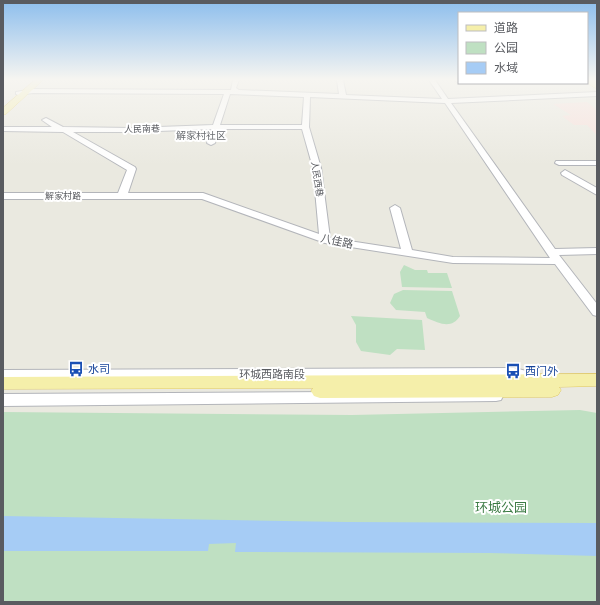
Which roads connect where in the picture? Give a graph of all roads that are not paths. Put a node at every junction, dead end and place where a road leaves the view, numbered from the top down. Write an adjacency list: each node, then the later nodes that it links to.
1 (222, 108): 5 (street)
2 (306, 108): 6 (street, 人民西巷)
3 (452, 108): 20 (street)
4 (46, 120): 7 (street)
5 (216, 127): 6 (street, 人民南巷); 7 (street, 人民南巷); 9 (street)
6 (305, 127): 17 (street, 人民西巷)
7 (58, 128): 8 (street, 人民南巷); 15 (street)
8 (3, 129)
9 (211, 143)
10 (559, 163): 11 (street)
11 (597, 163)
12 (565, 173): 13 (street)
13 (597, 192)
14 (3, 196): 15 (street, 解家村路)
15 (122, 196): 17 (street, 八佳路)
16 (395, 208): 19 (street)
17 (325, 240): 19 (street, 八佳路)
18 (597, 251): 20 (street, 八佳路)
19 (408, 254): 20 (street, 八佳路)
20 (555, 256): 21 (street)
21 (597, 312)
22 (3, 375): 23 (street, 环城西路南段)
23 (541, 380): 24 (main road, 环城西路南段); 25 (main road, 环城西路南段)
24 (597, 380)
25 (3, 383)
26 (597, 389): 27 (main road, 环城西路南段)
27 (526, 390): 28 (main road, 环城西路南段); 29 (street, 环城西路南段)
28 (3, 391)
29 (3, 400)

